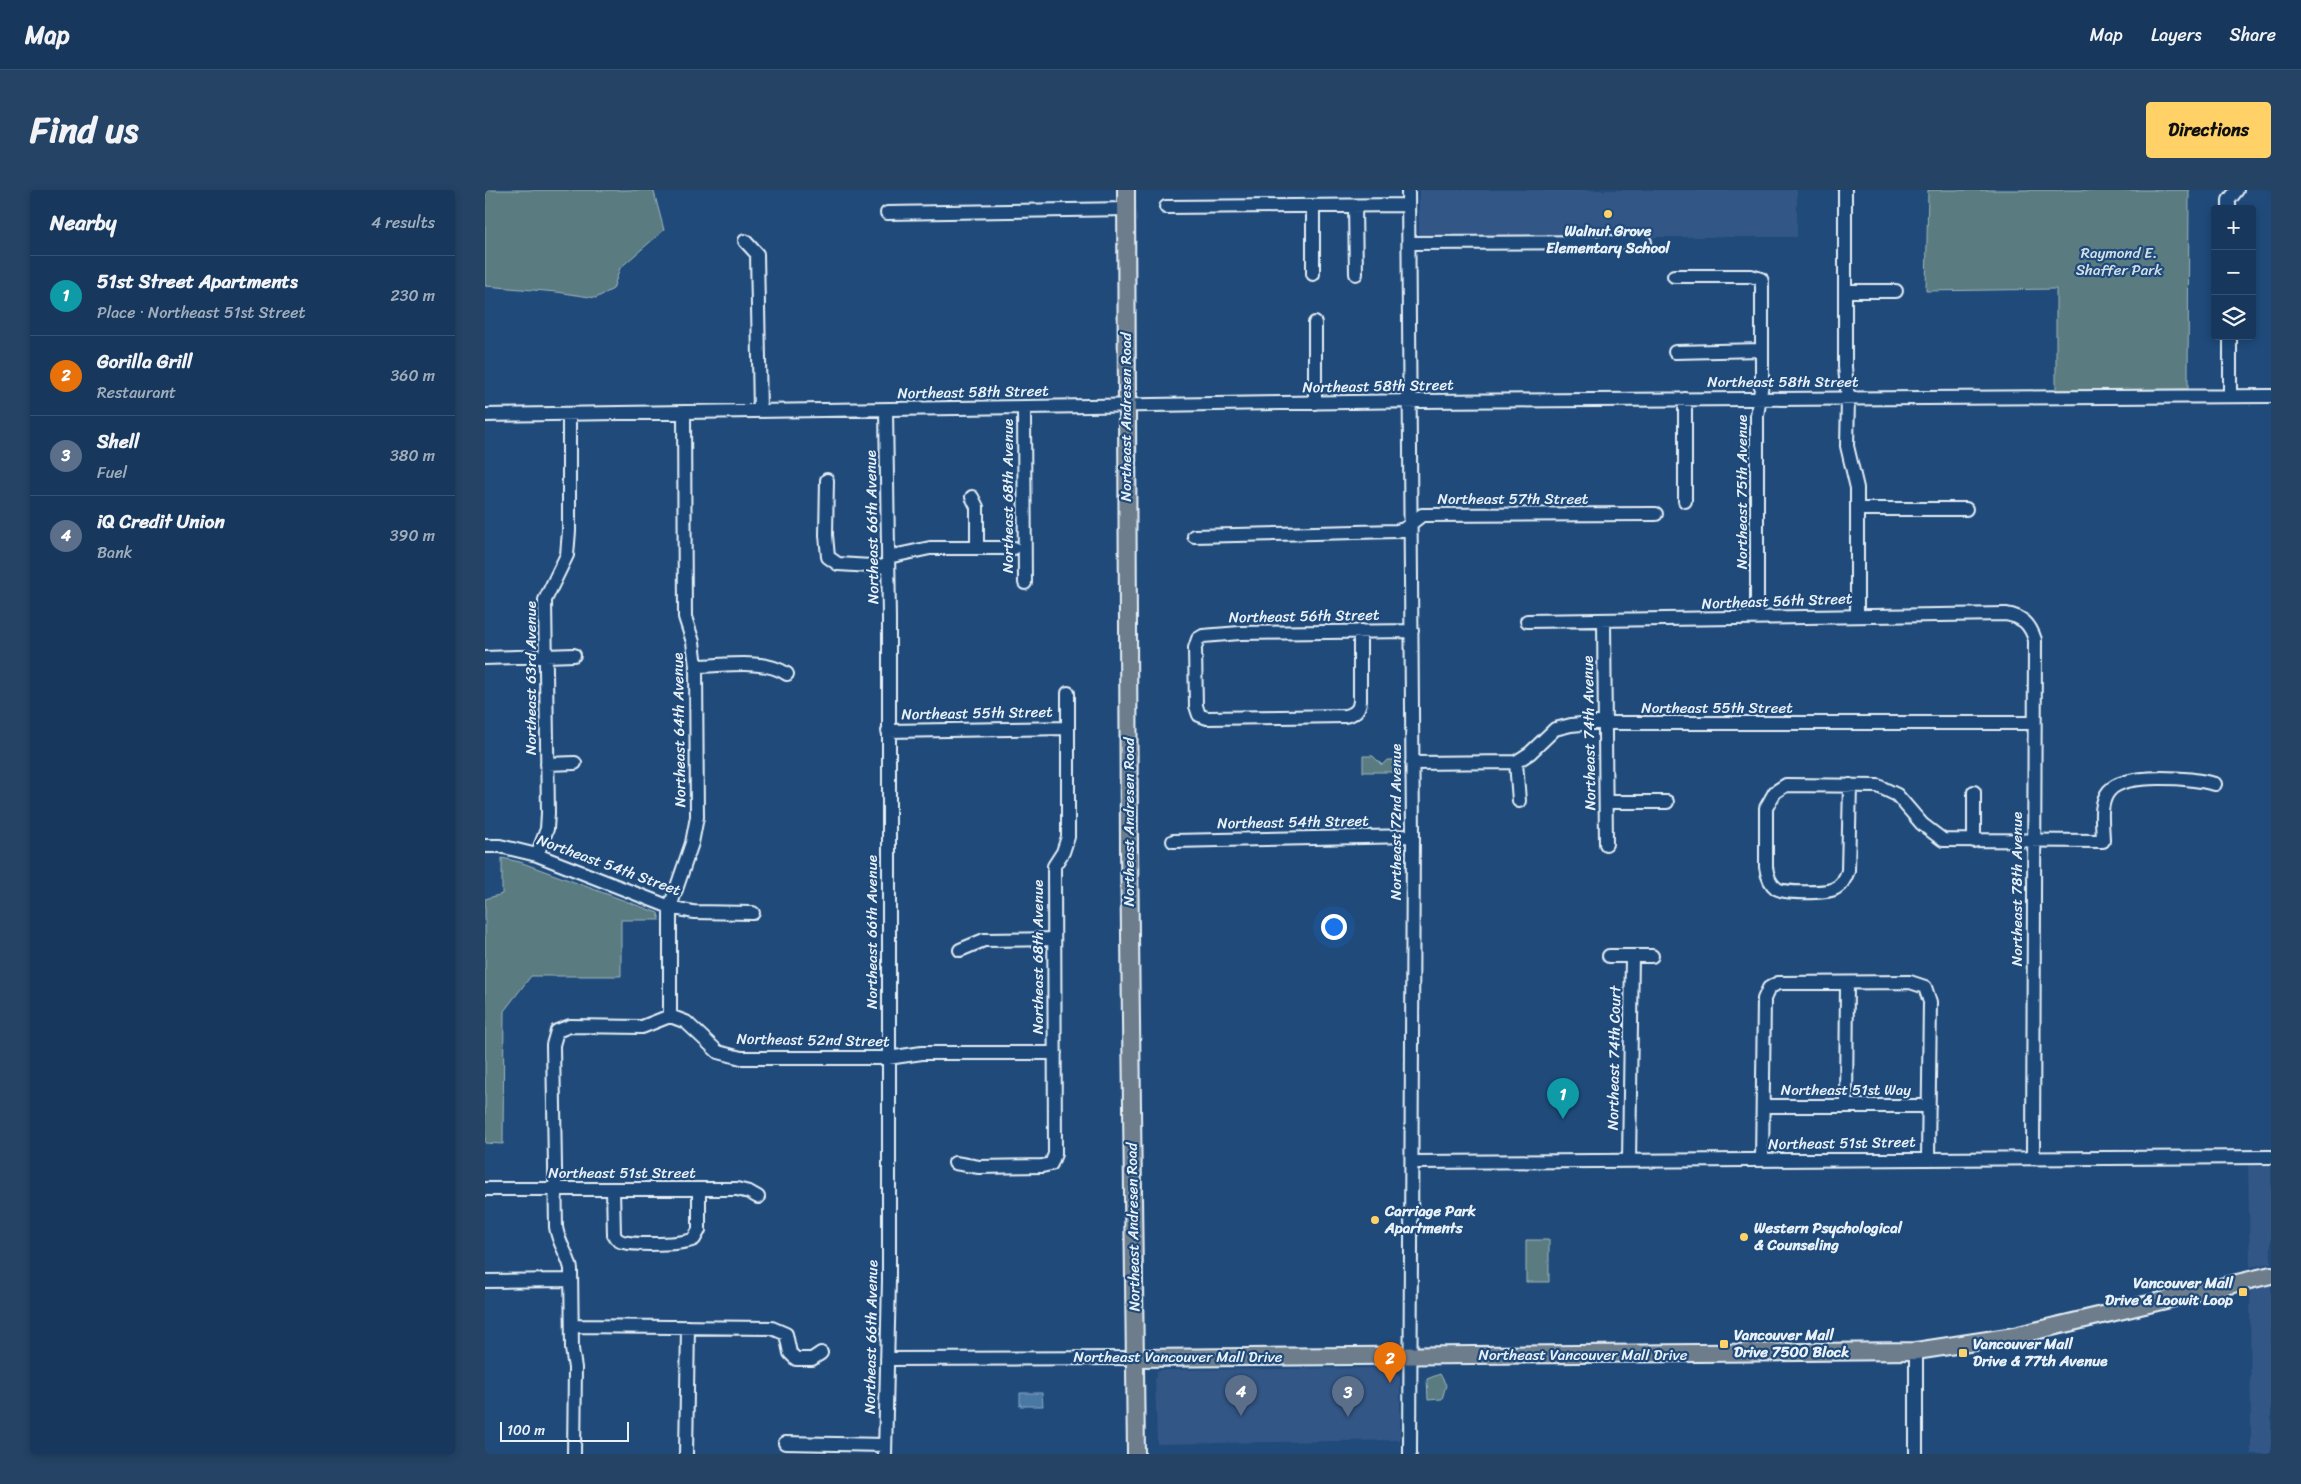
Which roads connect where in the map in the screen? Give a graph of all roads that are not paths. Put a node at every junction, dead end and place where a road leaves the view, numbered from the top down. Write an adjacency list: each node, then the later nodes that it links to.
1 (1126, 190): 10 (main road, Northeast Andresen Road)
2 (1408, 190): 5 (street, Northeast 72nd Avenue)
3 (1845, 190): 18 (street)
4 (2237, 190): 6 (street)
5 (1408, 205): 8 (street); 14 (street, Northeast 72nd Avenue)
6 (2229, 205)
7 (1313, 206): 8 (street); 9 (street); 15 (street)
8 (1355, 206): 16 (street)
9 (1166, 207)
10 (1126, 209): 11 (street); 31 (main road, Northeast Andresen Road)
11 (887, 213)
12 (745, 241): 34 (street)
13 (1645, 242): 14 (street)
14 (1409, 243): 29 (street, Northeast 72nd Avenue)
15 (1313, 274)
16 (1356, 274)
17 (1674, 276): 22 (street, Northeast 75th Avenue)
18 (1845, 291): 19 (street); 28 (street)
19 (1896, 291)
20 (1315, 324): 30 (street)
21 (2230, 340): 24 (street)
22 (1761, 350): 23 (street); 27 (street, Northeast 75th Avenue)
23 (1675, 352)
24 (2230, 396): 25 (street, Northeast 58th Street); 28 (street, Northeast 58th Street)
25 (2271, 396)
26 (1685, 399): 27 (street, Northeast 58th Street); 29 (street, Northeast 58th Street); 40 (street)
27 (1759, 399): 28 (street, Northeast 58th Street); 51 (street, Northeast 75th Avenue)
28 (1848, 399): 41 (street)
29 (1409, 402): 30 (street, Northeast 58th Street); 44 (street, Northeast 72nd Avenue)
30 (1315, 403): 31 (street, Northeast 58th Street)
31 (1125, 407): 32 (street, Northeast 58th Street); 118 (main road, Northeast Andresen Road)
32 (1024, 408): 33 (street, Northeast 58th Street); 49 (street, Northeast 68th Avenue)
33 (886, 410): 34 (street, Northeast 58th Street); 48 (street, Northeast 66th Avenue)
34 (760, 411): 35 (street, Northeast 58th Street)
35 (684, 412): 36 (street, Northeast 58th Street); 60 (street, Northeast 64th Avenue)
36 (569, 414): 37 (street, Northeast 58th Street); 58 (street, Northeast 63rd Avenue)
37 (485, 415)
38 (827, 480): 48 (street)
39 (972, 497): 46 (street)
40 (1685, 501)
41 (1858, 509): 42 (street); 50 (street)
42 (1966, 509)
43 (1656, 514): 44 (street, Northeast 57th Street)
44 (1410, 524): 45 (street, Northeast 57th Street); 55 (street, Northeast 72nd Avenue)
45 (1194, 536)
46 (977, 548): 47 (street); 48 (street)
47 (1014, 548)
48 (888, 562): 66 (street, Northeast 66th Avenue)
49 (1025, 583)
50 (1857, 615): 51 (street, Northeast 56th Street); 54 (street, Northeast 56th Street)
51 (1757, 616): 53 (street, Northeast 56th Street)
52 (1527, 621): 53 (street, Northeast 56th Street)
53 (1605, 621): 63 (street, Northeast 74th Avenue)
54 (2027, 622): 64 (street, Northeast 78th Avenue)
55 (1412, 630): 56 (street, Northeast 56th Street); 69 (street, Northeast 72nd Avenue)
56 (1360, 631): 56 (street, Northeast 56th Street)
57 (574, 655): 58 (street)
58 (546, 656): 59 (street); 70 (street, Northeast 63rd Avenue)
59 (485, 658)
60 (696, 666): 61 (street); 84 (street, Northeast 64th Avenue)
61 (787, 674)
62 (1068, 693): 65 (street, Northeast 68th Avenue)
63 (1605, 723): 64 (street, Northeast 55th Street); 67 (street, Northeast 55th Street); 75 (street, Northeast 74th Avenue)
64 (2034, 723): 78 (street, Northeast 78th Avenue)
65 (1067, 728): 66 (street, Northeast 55th Street); 86 (street, Northeast 68th Avenue)
66 (888, 731): 94 (street, Northeast 66th Avenue)
67 (1515, 762): 69 (street); 74 (street)
68 (575, 763): 70 (street)
69 (1412, 763): 77 (street, Northeast 72nd Avenue)
70 (547, 764): 83 (street, Northeast 63rd Avenue)
71 (2215, 784): 78 (street)
72 (1850, 785): 72 (street); 80 (street)
73 (1975, 792): 80 (street)
74 (1519, 801)
75 (1606, 802): 76 (street); 81 (street, Northeast 74th Avenue)
76 (1667, 802)
77 (1413, 836): 79 (street, Northeast 54th Street); 104 (street, Northeast 72nd Avenue)
78 (2033, 840): 80 (street); 100 (street, Northeast 78th Avenue)
79 (1173, 841)
80 (1974, 841)
81 (1606, 844)
82 (485, 846): 83 (street, Northeast 54th Street)
83 (537, 855): 84 (street, Northeast 54th Street)
84 (670, 907): 85 (street, Northeast 54th Street); 92 (street, Northeast 64th Avenue)
85 (753, 913)
86 (1054, 939): 87 (street); 93 (street, Northeast 68th Avenue)
87 (960, 950)
88 (1609, 956): 89 (street)
89 (1632, 956): 90 (street); 102 (street, Northeast 74th Court)
90 (1652, 956)
91 (1847, 982): 95 (street); 96 (street); 97 (street)
92 (670, 1016): 94 (street, Northeast 52nd Street); 106 (street)
93 (1055, 1053): 94 (street, Northeast 52nd Street); 103 (street, Northeast 68th Avenue)
94 (888, 1058): 119 (street, Northeast 66th Avenue)
95 (1764, 1106): 96 (street, Northeast 51st Way); 101 (street)
96 (1846, 1106): 97 (street, Northeast 51st Way)
97 (1929, 1106): 99 (street)
98 (2271, 1157): 100 (street, Northeast 51st Street)
99 (1928, 1158): 100 (street, Northeast 51st Street); 101 (street, Northeast 51st Street)
100 (2033, 1158)
101 (1762, 1160): 102 (street, Northeast 51st Street)
102 (1629, 1161): 104 (street, Northeast 51st Street)
103 (955, 1162)
104 (1413, 1162): 117 (street, Northeast 72nd Avenue)
105 (485, 1189): 106 (street, Northeast 51st Street)
106 (556, 1189): 107 (street, Northeast 51st Street); 111 (street)
107 (613, 1189): 108 (street, Northeast 51st Street); 108 (street)
108 (699, 1189): 109 (street, Northeast 51st Street)
109 (757, 1197)
110 (2271, 1275): 115 (main road, Northeast Vancouver Mall Drive)
111 (571, 1280): 112 (street); 113 (street)
112 (485, 1281)
113 (572, 1326): 114 (street); 122 (street)
114 (688, 1327): 116 (street); 123 (street)
115 (1916, 1351): 117 (main road, Northeast Vancouver Mall Drive); 126 (street)
116 (821, 1353)
117 (1411, 1356): 118 (main road, Northeast Vancouver Mall Drive); 125 (street, Northeast 72nd Avenue)
118 (1136, 1358): 119 (street, Northeast Vancouver Mall Drive); 124 (main road, Northeast Andresen Road)
119 (887, 1359): 121 (street, Northeast 66th Avenue)
120 (785, 1443): 121 (street)
121 (885, 1450)
122 (574, 1454)
123 (687, 1454)
124 (1137, 1454)
125 (1410, 1454)
126 (1916, 1454)

